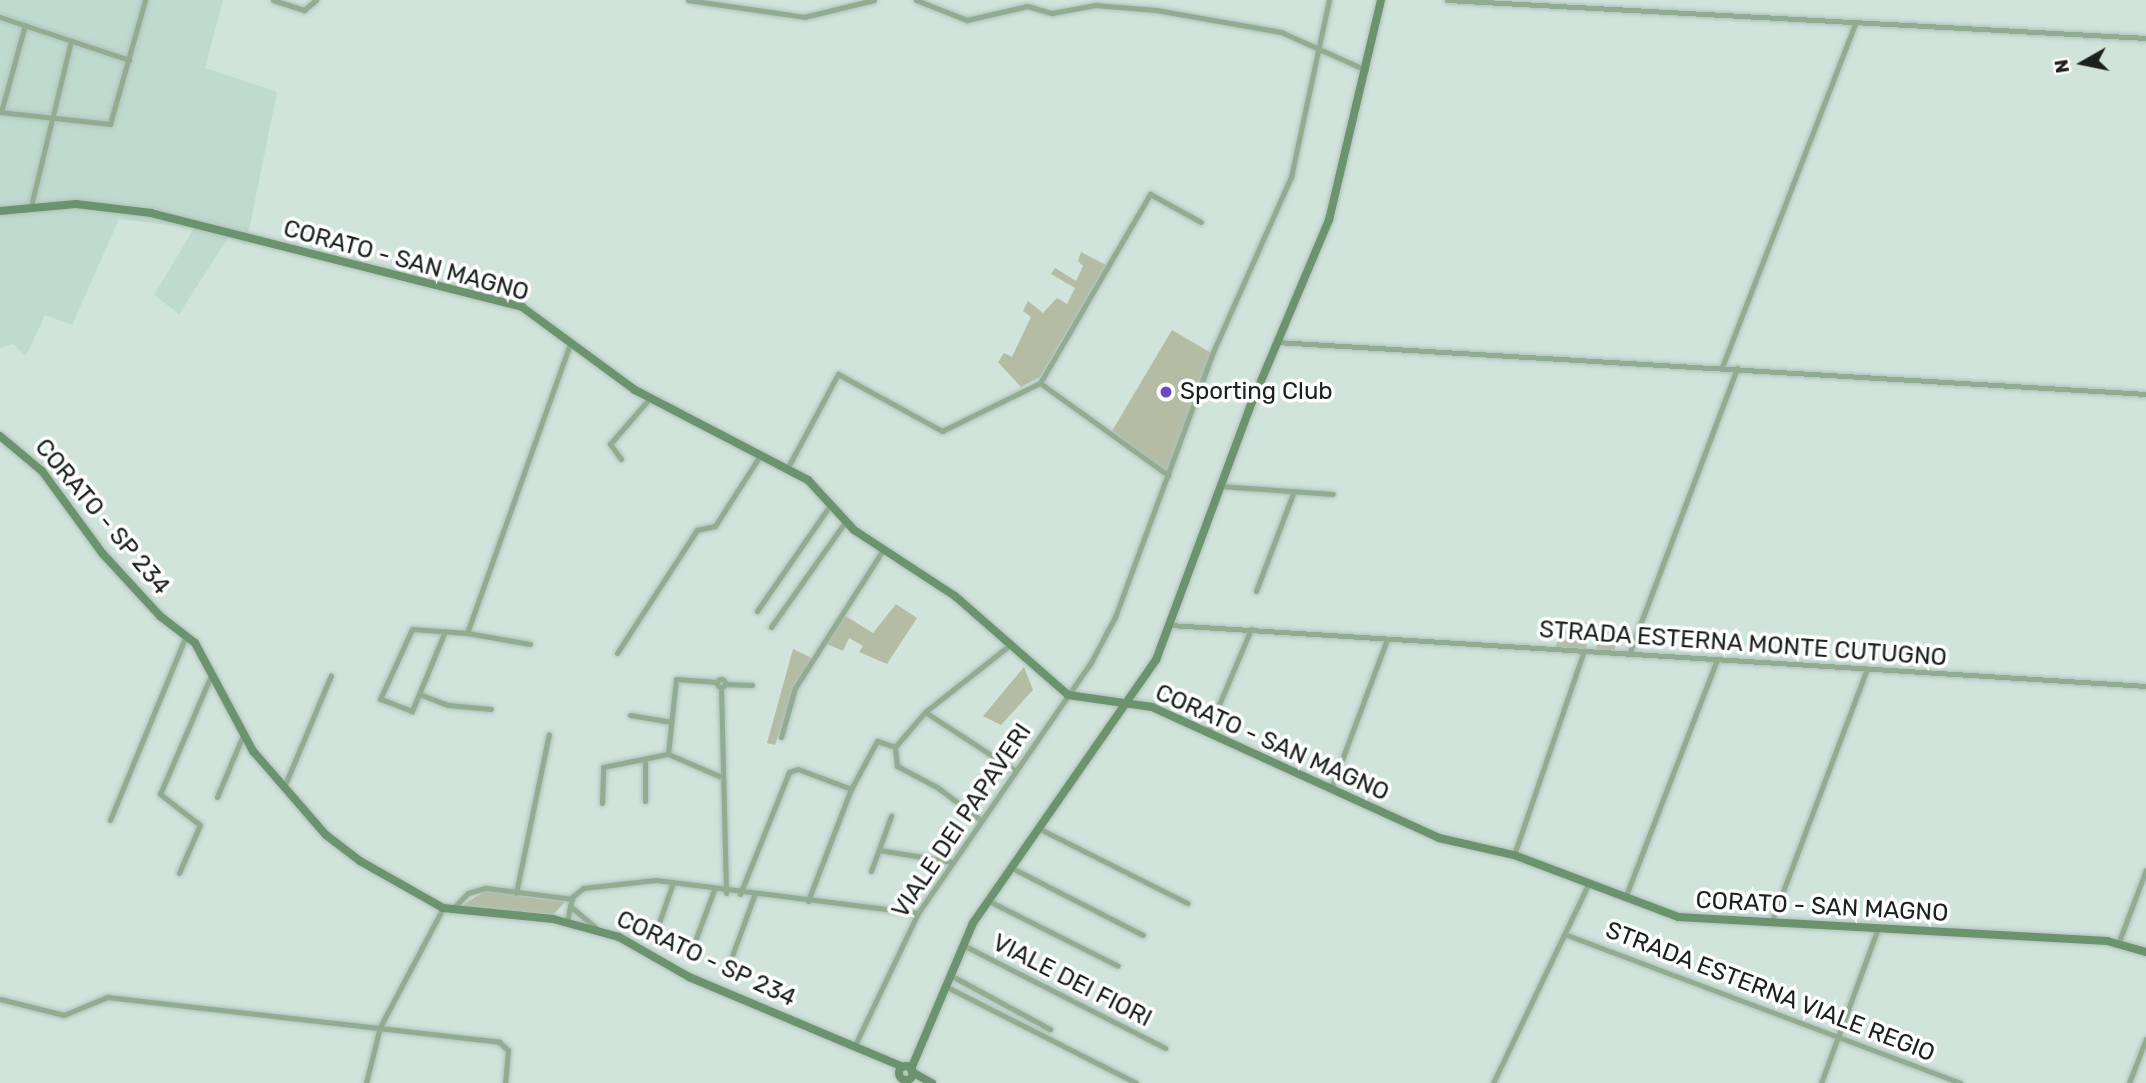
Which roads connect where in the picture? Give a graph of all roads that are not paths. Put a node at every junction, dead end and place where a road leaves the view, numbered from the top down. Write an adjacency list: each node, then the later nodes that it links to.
1 (145, 0): 16 (street)
2 (273, 0): 3 (street)
3 (316, 0)
4 (688, 0): 5 (street)
5 (874, 0)
6 (916, 0): 15 (street)
7 (1329, 0): 15 (street, VIALE DEI PAPAVERI)
8 (1381, 0): 17 (main road)
9 (1447, 0): 11 (street)
10 (0, 17): 12 (street)
11 (1856, 22): 13 (street); 25 (street)
12 (24, 25): 14 (street); 18 (street)
13 (2146, 38)
14 (71, 41): 16 (street); 19 (street)
15 (1318, 52): 17 (street); 34 (street, VIALE DEI PAPAVERI)
16 (129, 60): 19 (street)
17 (1366, 69): 23 (main road)
18 (0, 112): 19 (street)
19 (52, 118): 20 (street)
20 (31, 206): 21 (main road, CORATO - SAN MAGNO); 24 (main road, CORATO - SAN MAGNO)
21 (0, 211)
22 (1201, 222): 27 (street)
23 (1276, 342): 25 (street); 35 (main road)
24 (570, 343): 29 (main road, CORATO - SAN MAGNO); 47 (street)
25 (1722, 368): 26 (street)
26 (1737, 368): 28 (street); 54 (street)
27 (1040, 383): 33 (street); 34 (street)
28 (2146, 394)
29 (650, 398): 31 (main road, CORATO - SAN MAGNO); 32 (street)
30 (0, 436): 48 (main road, CORATO - SP 234)
31 (761, 454): 33 (main road, CORATO - SAN MAGNO); 53 (street)
32 (621, 459)
33 (788, 467): 38 (main road, CORATO - SAN MAGNO)
34 (1168, 475): 63 (street, VIALE DEI PAPAVERI)
35 (1220, 486): 36 (street); 43 (main road)
36 (1294, 491): 37 (street); 41 (street)
37 (1333, 494)
38 (830, 505): 39 (main road, CORATO - SAN MAGNO); 42 (street)
39 (845, 522): 40 (main road, CORATO - SAN MAGNO); 44 (street)
40 (883, 550): 51 (main road, CORATO - SAN MAGNO); 72 (street)
41 (1256, 591)
42 (757, 611)
43 (1169, 625): 45 (street, STRADA ESTERNA MONTE CUTUGNO); 64 (main road)
44 (771, 627)
45 (1251, 629): 49 (street, STRADA ESTERNA MONTE CUTUGNO); 69 (street)
46 (446, 631): 47 (street); 62 (street); 62 (street)
47 (467, 633): 50 (street)
48 (186, 636): 57 (main road, CORATO - SP 234); 85 (street)
49 (1388, 639): 52 (street, STRADA ESTERNA MONTE CUTUGNO); 80 (street)
50 (530, 644)
51 (1011, 644): 63 (main road, CORATO - SAN MAGNO); 66 (street)
52 (1584, 651): 54 (street, STRADA ESTERNA MONTE CUTUGNO); 89 (street)
53 (617, 653)
54 (1629, 654): 55 (street, STRADA ESTERNA MONTE CUTUGNO)
55 (1717, 659): 56 (street, STRADA ESTERNA MONTE CUTUGNO); 102 (street)
56 (1867, 669): 61 (street, STRADA ESTERNA MONTE CUTUGNO); 112 (street)
57 (212, 673): 71 (main road, CORATO - SP 234); 94 (street)
58 (331, 675): 78 (street)
59 (721, 684): 60 (street); 68 (street); 77 (street)
60 (752, 685)
61 (2146, 686)
62 (419, 694): 65 (street)
63 (1068, 695): 64 (main road, CORATO - SAN MAGNO); 76 (street, VIALE DEI PAPAVERI)
64 (1130, 703): 69 (main road, CORATO - SAN MAGNO); 87 (main road)
65 (491, 709)
66 (925, 712): 73 (street); 76 (street)
67 (630, 715): 68 (street)
68 (671, 722): 74 (street)
69 (1207, 733): 80 (main road, CORATO - SAN MAGNO)
70 (549, 734): 98 (street)
71 (243, 735): 78 (main road, CORATO - SP 234); 81 (street)
72 (780, 737)
73 (895, 747): 79 (street); 86 (street)
74 (668, 754): 75 (street); 77 (street)
75 (645, 762): 82 (street); 83 (street)
76 (1016, 771): 86 (street, VIALE DEI PAPAVERI)
77 (719, 776): 99 (street)
78 (284, 787): 107 (main road, CORATO - SP 234)
79 (851, 789): 100 (street); 103 (street)
80 (1331, 789): 89 (main road, CORATO - SAN MAGNO)
81 (217, 797)
82 (645, 801)
83 (602, 803)
84 (891, 816): 88 (street)
85 (110, 820)
86 (982, 821): 90 (street, VIALE DEI PAPAVERI)
87 (1040, 829): 91 (main road); 106 (street)
88 (878, 850): 90 (street); 93 (street)
89 (1514, 855): 96 (main road, CORATO - SAN MAGNO)
90 (953, 862): 108 (street, VIALE DEI PAPAVERI)
91 (1012, 868): 104 (main road); 115 (street)
92 (2146, 870): 118 (street)
93 (871, 871)
94 (179, 873)
95 (673, 882): 97 (street); 105 (street); 111 (street)
96 (1588, 885): 102 (main road, CORATO - SAN MAGNO); 116 (street)
97 (714, 890): 99 (street); 117 (street)
98 (516, 892): 105 (street); 107 (street)
99 (726, 892): 100 (street)
100 (740, 894): 101 (street)
101 (754, 895): 103 (street); 121 (street)
102 (1625, 898): 112 (main road, CORATO - SAN MAGNO)
103 (808, 901): 108 (street)
104 (989, 901): 119 (main road); 122 (street)
105 (571, 903): 109 (street); 110 (street); 114 (street)
106 (1187, 903)
107 (447, 909): 109 (main road, CORATO - SP 234); 126 (street)
108 (918, 913): 130 (street, VIALE DEI PAPAVERI)
109 (530, 917): 110 (main road, CORATO - SP 234)
110 (567, 922): 114 (main road, CORATO - SP 234)
111 (659, 923)
112 (1770, 926): 113 (main road, CORATO - SAN MAGNO)
113 (1877, 931): 118 (main road, CORATO - SAN MAGNO); 128 (street)
114 (601, 932): 130 (main road, CORATO - SP 234)
115 (1143, 934)
116 (1567, 935): 128 (street, STRADA ESTERNA VIALE REGIO); 137 (street)
117 (695, 941)
118 (2118, 944): 120 (main road, CORATO - SAN MAGNO)
119 (963, 945): 123 (main road); 131 (street, VIALE DEI FIORI)
120 (2146, 952)
121 (732, 956)
122 (1118, 965)
123 (950, 975): 124 (main road); 127 (street)
124 (945, 986): 132 (main road); 136 (street)
125 (0, 999): 126 (street)
126 (380, 1027): 133 (street); 134 (street)
127 (1050, 1029)
128 (1839, 1037): 138 (street); 139 (street, STRADA ESTERNA VIALE REGIO)
129 (2146, 1039): 140 (street)
130 (855, 1045): 132 (main road, CORATO - SP 234)
131 (1165, 1048)
132 (906, 1074): 135 (main road, CORATO - SP 234)
133 (366, 1083)
134 (505, 1083)
135 (932, 1083)
136 (1136, 1083)
137 (1493, 1083)
138 (1822, 1083)
139 (1960, 1083)
140 (2129, 1083)

